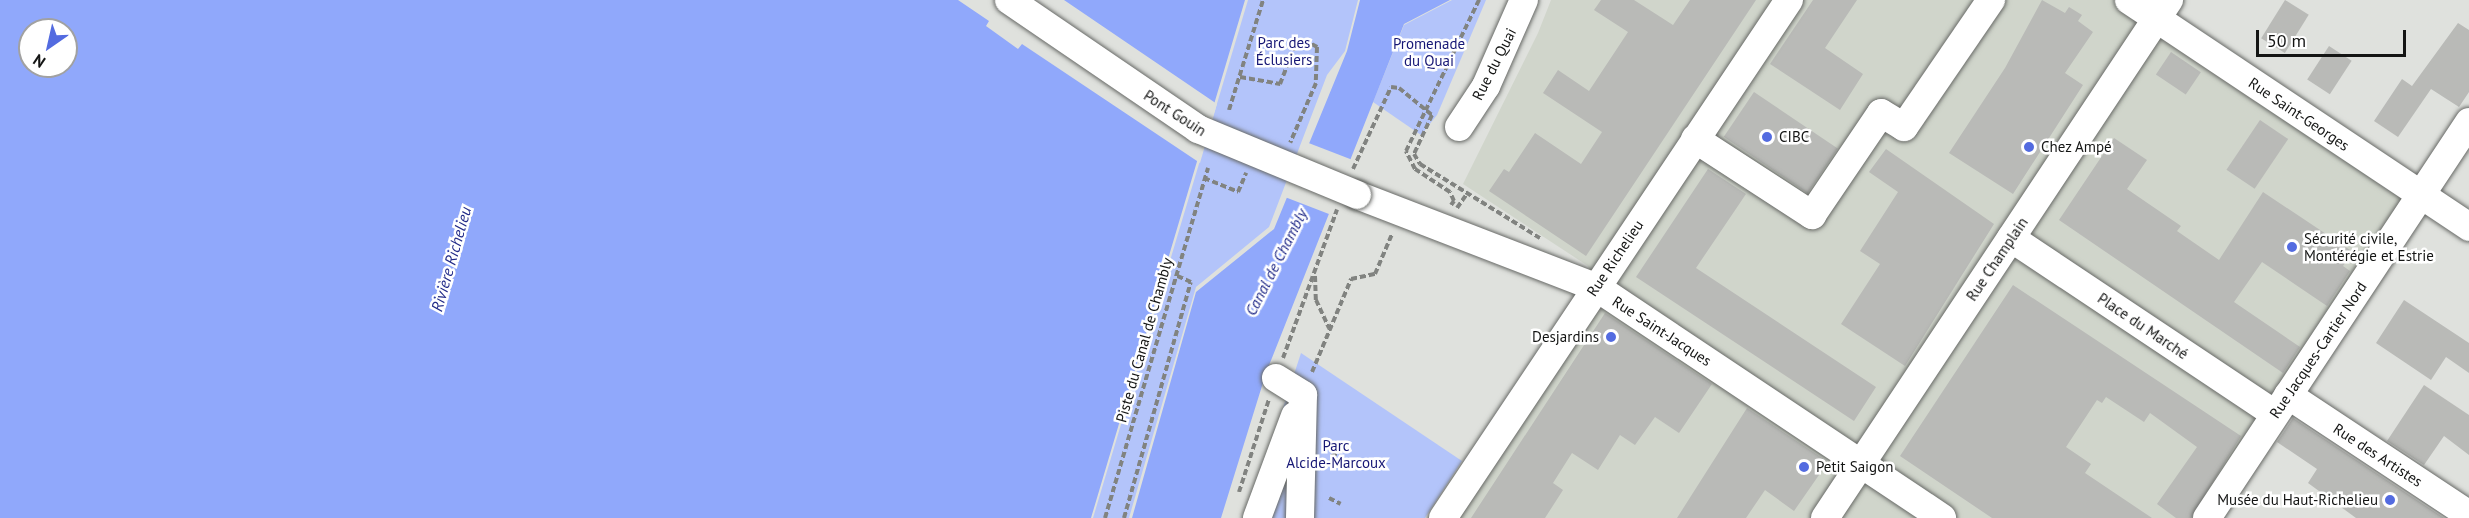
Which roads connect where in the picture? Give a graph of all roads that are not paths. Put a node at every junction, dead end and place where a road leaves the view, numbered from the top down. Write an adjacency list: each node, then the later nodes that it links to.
1 (1009, 0): 10 (street, Pont Gouin, bridge)
2 (1524, 0): 8 (street, Rue du Quai)
3 (1789, 0): 9 (street, Rue Richelieu)
4 (1991, 0): 9 (street)
5 (2129, 0): 6 (street, Rue Saint-Georges)
6 (2163, 9): 11 (street, Rue Saint-Georges); 13 (street, Rue Champlain)
7 (2469, 122): 11 (street, Rue Jacques-Cartier Nord)
8 (1459, 127)
9 (1695, 139): 14 (street, Rue Richelieu)
10 (1349, 191): 14 (street, Rue Saint-Jacques)
11 (2421, 195): 12 (street, Rue Saint-Georges); 17 (street, Rue Jacques-Cartier Nord)
12 (2469, 227)
13 (2011, 238): 17 (street, Place du Marché); 19 (street, Rue Champlain)
14 (1596, 287): 19 (street, Rue Saint-Jacques); 23 (street, Rue Richelieu)
15 (1276, 378): 16 (street)
16 (1303, 394): 21 (street); 22 (street)
17 (2287, 396): 18 (street); 20 (street, Rue des Artistes); 26 (street, Rue Jacques-Cartier Nord)
18 (2362, 421)
19 (1862, 462): 24 (street, Rue Champlain); 25 (street, Rue Saint-Jacques)
20 (2469, 515)
21 (1257, 518)
22 (1300, 518)
23 (1443, 518)
24 (1825, 518)
25 (1942, 518)
26 (2207, 518)

